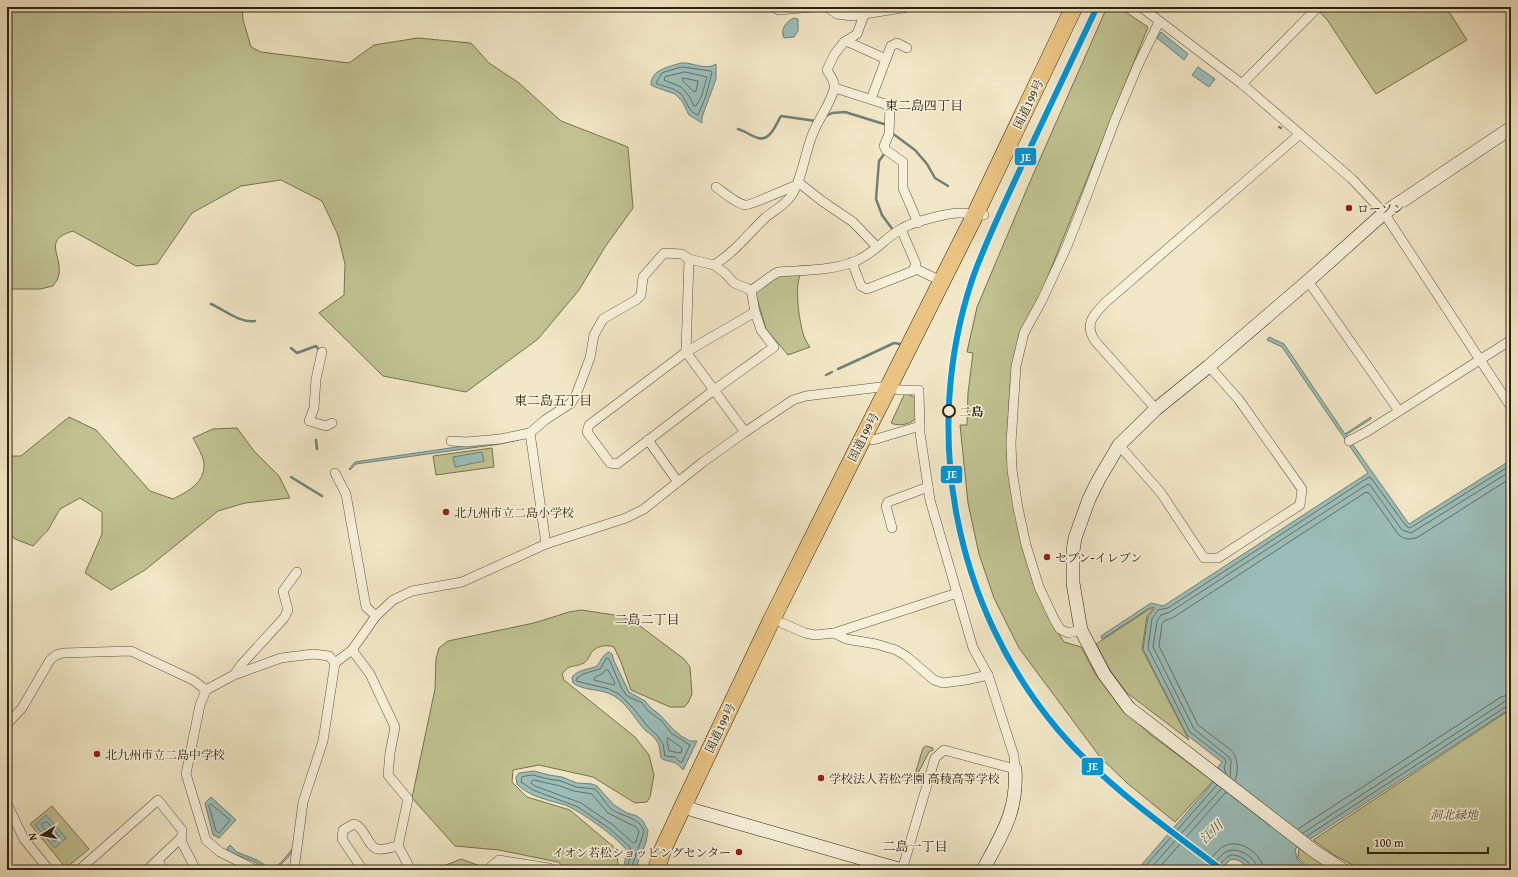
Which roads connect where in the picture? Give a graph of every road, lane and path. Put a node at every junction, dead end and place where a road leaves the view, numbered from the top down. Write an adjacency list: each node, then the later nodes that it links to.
1 (773, 7): 2 (street)
2 (813, 7)
3 (827, 7): 9 (street)
4 (908, 7): 9 (street)
5 (1074, 7): 22 (highway, 国道199号)
6 (1083, 7): 22 (highway, 国道199号)
7 (1141, 7): 10 (street)
8 (1318, 7): 14 (street)
9 (864, 15): 11 (street)
10 (1159, 22): 14 (street); 62 (street)
11 (846, 40): 13 (street); 15 (street)
12 (907, 48): 13 (street)
13 (886, 60): 16 (street)
14 (1242, 84): 18 (street)
15 (834, 88): 16 (street); 19 (street)
16 (871, 99): 23 (street)
17 (1511, 128): 21 (street)
18 (1300, 134): 21 (street); 42 (street)
19 (797, 183): 20 (street); 25 (street); 28 (street)
20 (716, 187)
21 (1384, 213): 31 (street); 37 (street)
22 (980, 215): 23 (street); 30 (highway, 国道199号); 39 (highway, 国道199号)
23 (918, 223): 24 (street)
24 (900, 229): 25 (street); 29 (street)
25 (877, 248): 27 (street)
26 (689, 259): 28 (street); 36 (street); 47 (street)
27 (852, 262): 29 (street); 32 (street)
28 (714, 265): 32 (street)
29 (914, 268): 30 (street)
30 (941, 281): 39 (highway, 国道199号)
31 (1308, 281): 38 (street); 43 (street)
32 (751, 290): 33 (street)
33 (756, 312): 36 (street); 40 (street)
34 (1511, 340): 37 (street)
35 (322, 352): 44 (street)
36 (686, 352): 40 (street); 48 (street)
37 (1480, 360): 41 (street); 43 (street)
38 (1209, 366): 42 (street); 52 (street)
39 (894, 388): 45 (street); 46 (street); 49 (highway, 国道199号); 72 (highway, 国道199号)
40 (714, 390): 46 (street); 48 (street)
41 (1511, 407)
42 (1156, 409): 52 (street)
43 (1399, 411): 51 (street)
44 (332, 423)
45 (920, 426): 49 (street); 55 (street)
46 (745, 432): 54 (street)
47 (530, 433): 50 (street); 57 (street)
48 (648, 440): 54 (street)
49 (873, 440): 61 (highway, 国道199号)
50 (451, 441)
51 (1349, 441)
52 (1119, 445): 62 (street)
53 (335, 473): 60 (street)
54 (678, 482): 57 (street)
55 (928, 488): 56 (street); 59 (street)
56 (892, 528)
57 (546, 544): 60 (street)
58 (297, 572): 66 (street)
59 (957, 593): 63 (street); 67 (street)
60 (376, 616): 64 (street)
61 (782, 623): 63 (street); 72 (highway, 国道199号)
62 (1081, 630): 92 (street)
63 (834, 633): 67 (street)
64 (352, 650): 65 (street); 74 (street)
65 (336, 663): 66 (street); 83 (street)
66 (234, 675): 68 (street)
67 (988, 675): 70 (street)
68 (206, 690): 69 (street); 82 (street)
69 (7, 724)
70 (1015, 769): 90 (street); 91 (street)
71 (7, 804): 77 (street)
72 (688, 807): 88 (highway, 国道199号); 89 (highway, 国道199号); 90 (street)
73 (180, 839): 75 (street); 78 (street); 81 (street)
74 (398, 846): 84 (street); 85 (street)
75 (158, 860): 79 (street); 80 (street)
76 (497, 867): 86 (street); 87 (street)
77 (44, 868)
78 (78, 870)
79 (147, 870)
80 (163, 870)
81 (196, 870)
82 (256, 870)
83 (294, 870)
84 (364, 870)
85 (411, 870)
86 (487, 870)
87 (551, 870)
88 (656, 870)
89 (667, 870)
90 (902, 870)
91 (983, 870)
92 (1344, 870)

